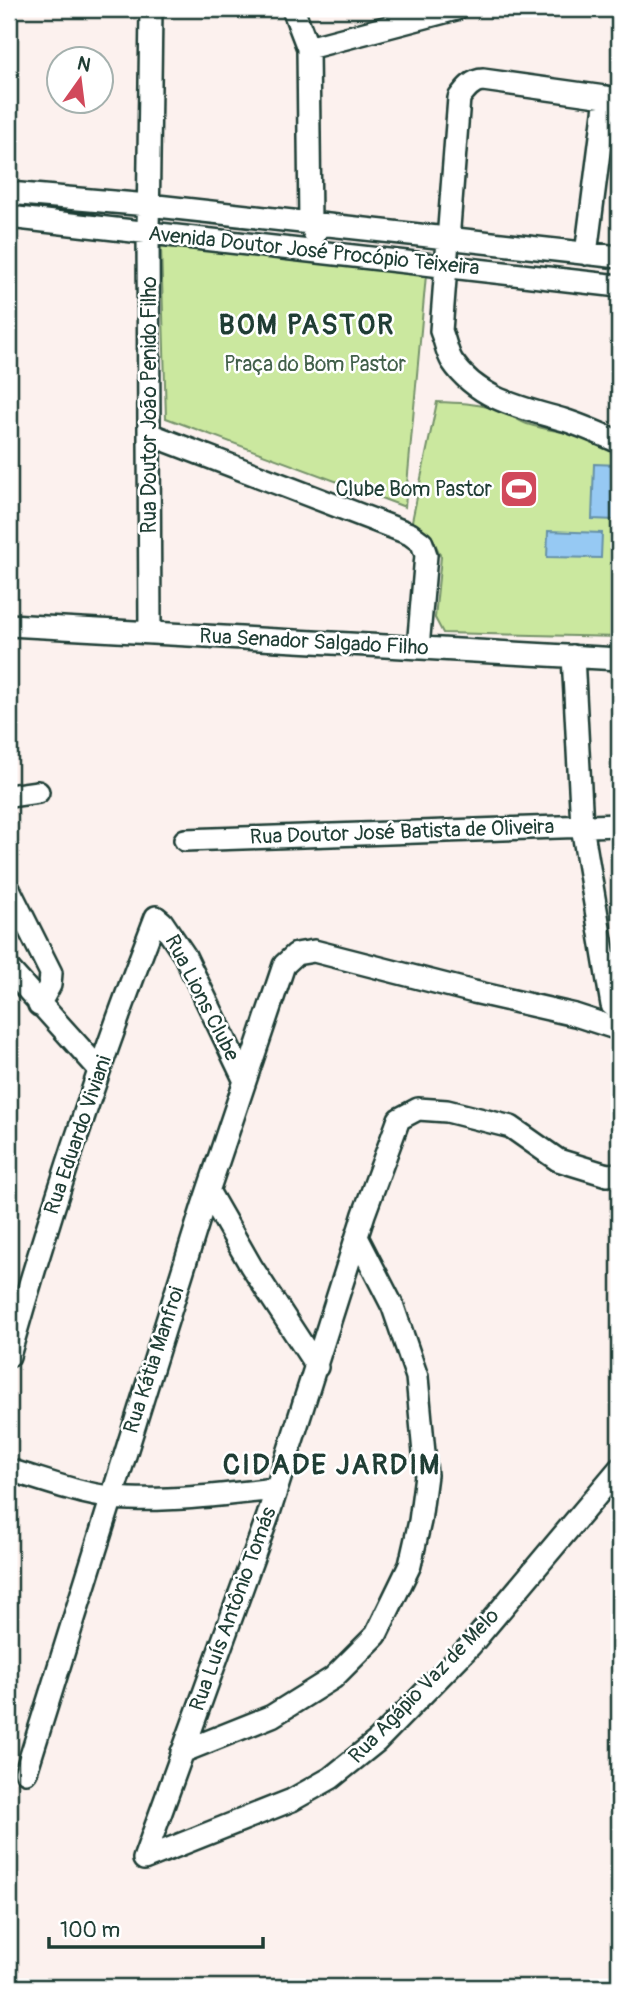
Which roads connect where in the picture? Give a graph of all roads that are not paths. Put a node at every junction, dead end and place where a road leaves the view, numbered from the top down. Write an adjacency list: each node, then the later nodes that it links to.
1 (151, 9): 7 (street, Rua Doutor João Penido Filho)
2 (293, 9): 4 (street)
3 (456, 9): 4 (street)
4 (308, 48): 9 (street)
5 (612, 98): 11 (street); 13 (street)
6 (9, 193): 7 (street, Avenida Doutor José Procópio Teixeira)
7 (148, 205): 9 (street, Avenida Doutor José Procópio Teixeira); 10 (street, Rua Doutor João Penido Filho)
8 (9, 217): 10 (street, Avenida Doutor José Procópio Teixeira)
9 (310, 224): 11 (street, Avenida Doutor José Procópio Teixeira); 12 (street)
10 (148, 232): 12 (street, Avenida Doutor José Procópio Teixeira); 17 (street, Rua Doutor João Penido Filho)
11 (447, 238): 13 (street, Avenida Doutor José Procópio Teixeira); 15 (street)
12 (308, 249): 15 (street, Avenida Doutor José Procópio Teixeira)
13 (586, 254): 14 (street, Avenida Doutor José Procópio Teixeira)
14 (619, 257)
15 (446, 266): 16 (street, Avenida Doutor José Procópio Teixeira); 18 (street)
16 (619, 286)
17 (149, 434): 20 (street, Rua Doutor João Penido Filho); 21 (street)
18 (619, 442)
19 (9, 625): 20 (street, Rua Senador Salgado Filho)
20 (150, 633): 21 (street, Rua Senador Salgado Filho)
21 (418, 648): 22 (street, Rua Senador Salgado Filho)
22 (573, 656): 23 (street, Rua Senador Salgado Filho); 27 (street)
23 (619, 659)
24 (38, 792): 25 (street)
25 (9, 796)
26 (619, 825): 27 (street, Rua Doutor José Batista de Oliveira)
27 (582, 826): 28 (street, Rua Doutor José Batista de Oliveira); 33 (street)
28 (185, 840)
29 (9, 890): 32 (street)
30 (156, 917): 34 (street, Rua Eduardo Viviani); 35 (street, Rua Lions Clube)
31 (9, 969): 32 (street)
32 (39, 1005): 34 (street)
33 (614, 1016): 35 (street, Rua Kátia Manfroi)
34 (99, 1069): 39 (street, Rua Eduardo Viviani)
35 (245, 1081): 37 (street, Rua Kátia Manfroi)
36 (619, 1174): 38 (street, Rua Luís Antônio Tomás)
37 (208, 1191): 40 (street); 44 (street, Rua Kátia Manfroi)
38 (358, 1237): 40 (street, Rua Luís Antônio Tomás); 45 (street)
39 (9, 1356)
40 (317, 1367): 43 (street, Rua Luís Antônio Tomás)
41 (9, 1469): 44 (street)
42 (619, 1469): 47 (street, Rua Agápio Vaz de Melo)
43 (276, 1489): 44 (street); 45 (street, Rua Luís Antônio Tomás)
44 (111, 1496): 46 (street, Rua Kátia Manfroi)
45 (183, 1752): 47 (street, Rua Luís Antônio Tomás)
46 (26, 1772)
47 (144, 1859)

